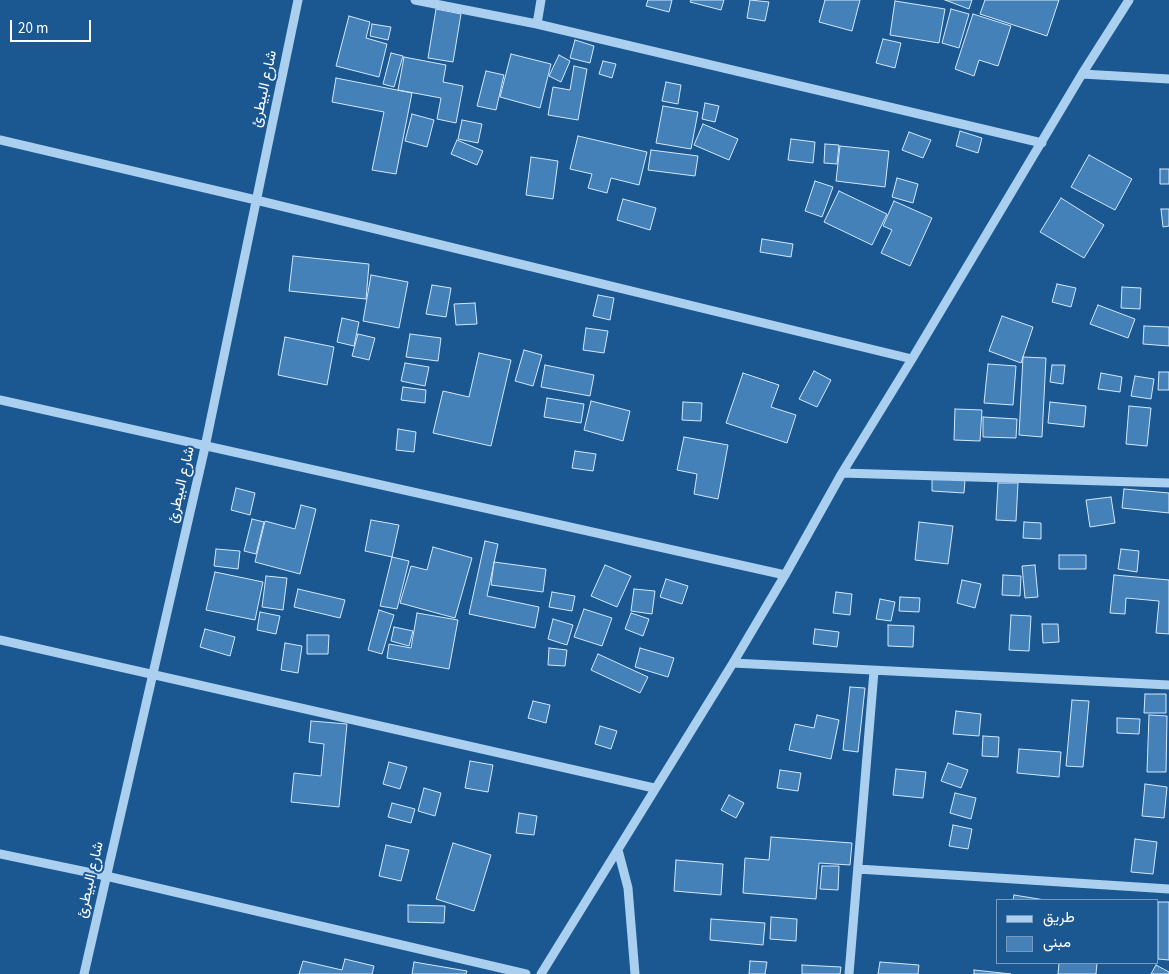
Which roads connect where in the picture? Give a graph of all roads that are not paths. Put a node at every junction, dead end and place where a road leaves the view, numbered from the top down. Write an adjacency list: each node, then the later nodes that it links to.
1 (298, 0): 10 (street, شارع البيطرئ)
2 (416, 0): 5 (street)
3 (542, 0): 5 (street)
4 (1129, 0): 6 (street)
5 (537, 24): 9 (street)
6 (1082, 74): 7 (street); 9 (street)
7 (1169, 78)
8 (0, 140): 10 (street)
9 (1042, 143): 11 (street)
10 (256, 200): 11 (street); 13 (street, شارع البيطرئ)
11 (912, 359): 14 (street)
12 (0, 400): 13 (street)
13 (205, 447): 16 (street); 20 (street, شارع البيطرئ)
14 (842, 473): 15 (street); 16 (street)
15 (1169, 483)
16 (785, 576): 18 (street)
17 (0, 640): 20 (street)
18 (733, 663): 19 (street); 22 (street)
19 (874, 671): 21 (street); 25 (street)
20 (152, 675): 22 (street); 26 (street, شارع البيطرئ)
21 (1169, 685)
22 (654, 788): 23 (street)
23 (618, 850): 30 (street); 31 (street)
24 (0, 854): 26 (street)
25 (858, 869): 27 (street); 32 (street)
26 (106, 876): 28 (street, شارع البيطرئ); 29 (street)
27 (1169, 889)
28 (84, 974)
29 (526, 974)
30 (541, 974)
31 (636, 974)
32 (850, 974)

